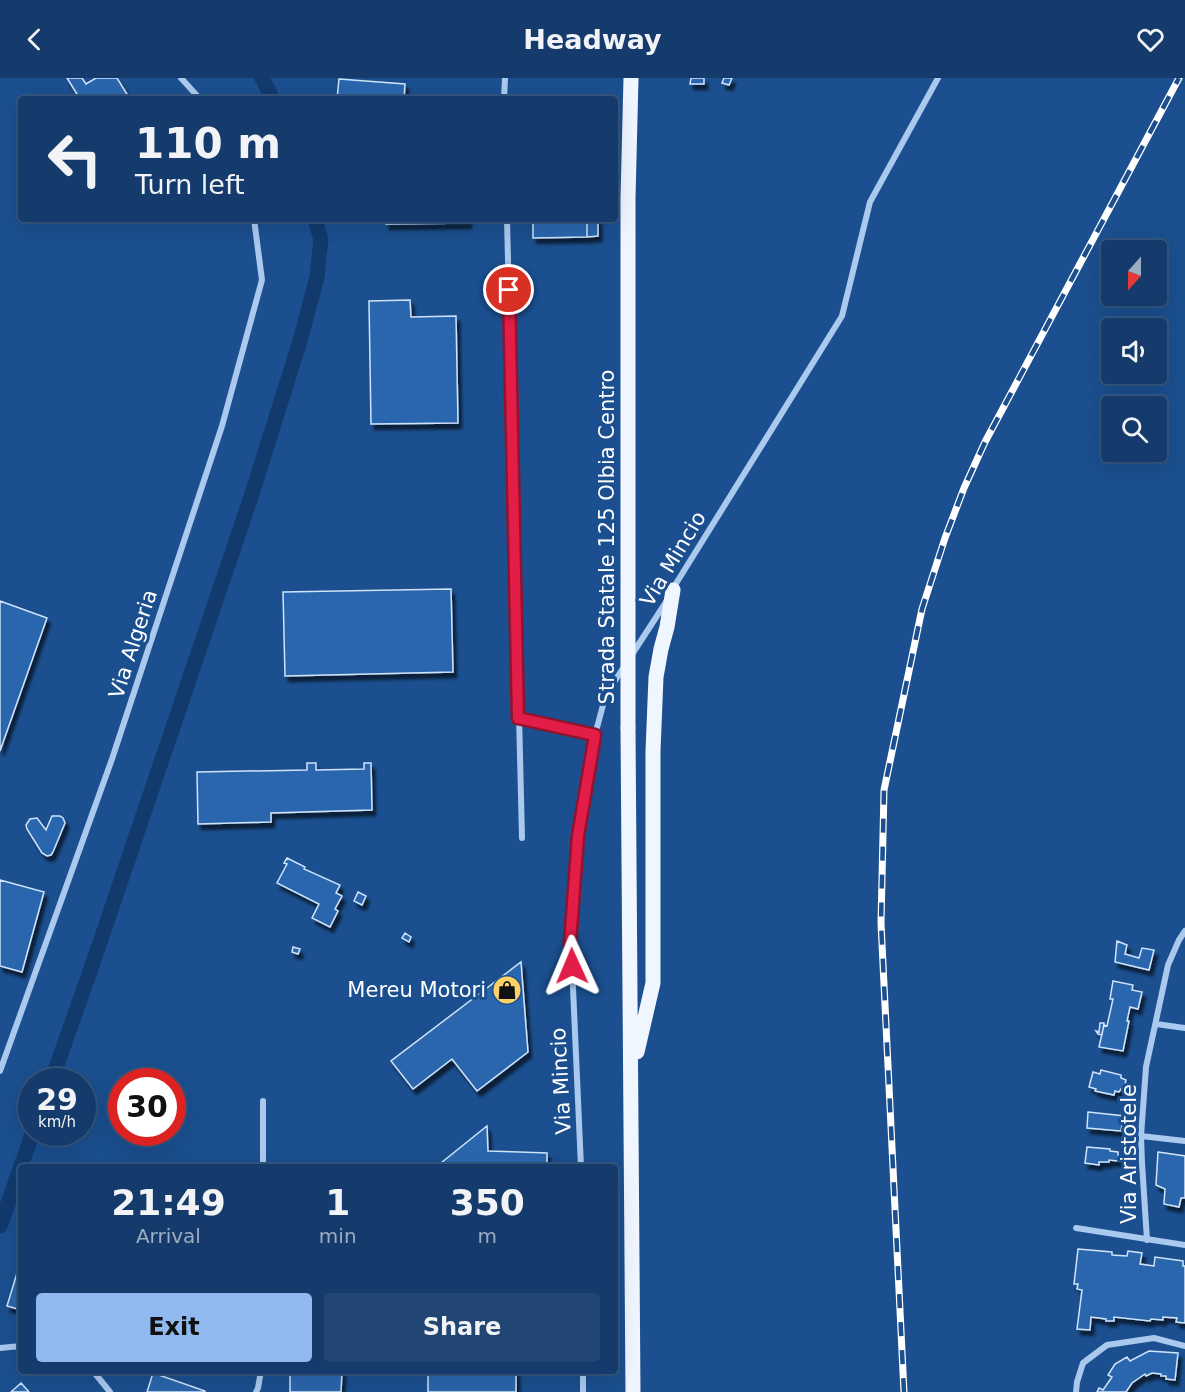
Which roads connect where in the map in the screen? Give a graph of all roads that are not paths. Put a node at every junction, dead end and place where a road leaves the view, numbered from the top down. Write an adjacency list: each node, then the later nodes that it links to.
1 (181, 78): 5 (street)
2 (505, 78): 6 (street)
3 (631, 78): 17 (main road, Strada Statale 125 Olbia Centro, bridge)
4 (938, 78): 9 (street, Via Mincio)
5 (197, 96)
6 (504, 96)
7 (254, 222): 16 (street, Via Algeria)
8 (507, 222): 10 (street)
9 (673, 590): 11 (street, Via Mincio); 17 (main road)
10 (518, 718): 11 (street); 12 (street)
11 (595, 735): 22 (street, Via Mincio)
12 (522, 838)
13 (1185, 931): 14 (street, Via Aristotele)
14 (1156, 1024): 15 (street); 19 (street, Via Aristotele)
15 (1185, 1028)
16 (0, 1071)
17 (631, 1078): 35 (main road, Strada Statale 125 Olbia Centro)
18 (263, 1101): 21 (street)
19 (1142, 1136): 20 (street); 24 (street, Via Aristotele)
20 (1185, 1141)
21 (263, 1164)
22 (582, 1164)
23 (1076, 1228): 24 (street)
24 (1147, 1240): 25 (street)
25 (1185, 1245)
26 (18, 1346): 28 (street)
27 (1185, 1346): 36 (street)
28 (0, 1348)
29 (95, 1374): 32 (street)
30 (260, 1374): 33 (street)
31 (583, 1374): 34 (street)
32 (110, 1392)
33 (256, 1392)
34 (583, 1392)
35 (633, 1392)
36 (1076, 1392)

